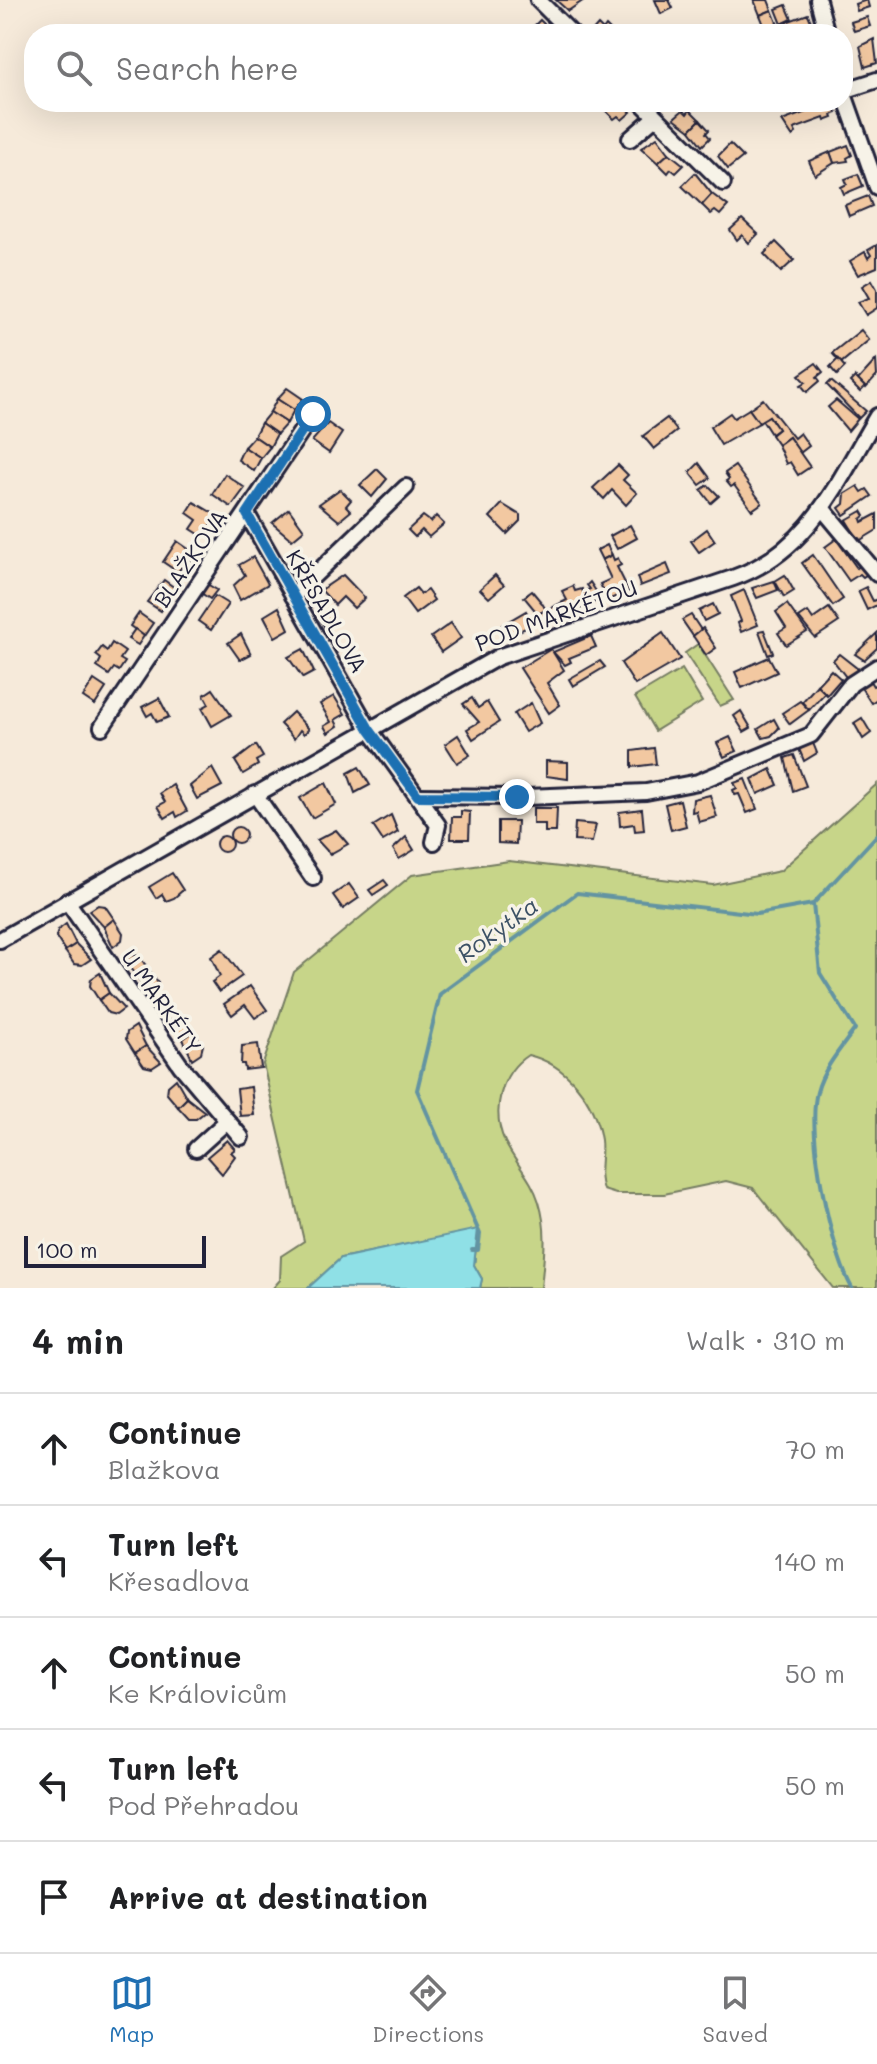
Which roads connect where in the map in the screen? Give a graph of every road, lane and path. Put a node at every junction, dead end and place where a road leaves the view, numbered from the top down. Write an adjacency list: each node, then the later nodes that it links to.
1 (538, 0): 3 (street)
2 (818, 0): 4 (street)
3 (562, 24)
4 (824, 24)
5 (877, 80): 6 (street)
6 (853, 88)
7 (650, 112): 9 (street)
8 (850, 112): 12 (street)
9 (655, 117): 10 (street); 11 (street)
10 (630, 139)
11 (723, 183)
12 (877, 187)
13 (313, 414): 17 (street, BLAŽKOVA)
14 (877, 416): 16 (street, POD MARKÉTOU)
15 (406, 487): 19 (street)
16 (822, 508): 18 (street); 22 (street, POD MARKÉTOU)
17 (247, 514): 19 (street, KŘESADLOVA); 21 (street, BLAŽKOVA)
18 (877, 574)
19 (293, 596): 22 (street, KŘESADLOVA)
20 (877, 667): 24 (street)
21 (102, 727)
22 (369, 729): 23 (street, POD MARKÉTOU); 24 (street, KŘESADLOVA)
23 (255, 794): 26 (street); 27 (street, POD MARKÉTOU)
24 (418, 796): 25 (street, KŘESADLOVA)
25 (434, 842)
26 (313, 878)
27 (67, 901): 28 (street, POD MARKÉTOU); 29 (street, U MARKÉTY)
28 (0, 940)
29 (227, 1121): 30 (street, U MARKÉTY); 31 (street)
30 (241, 1137)
31 (196, 1149)

